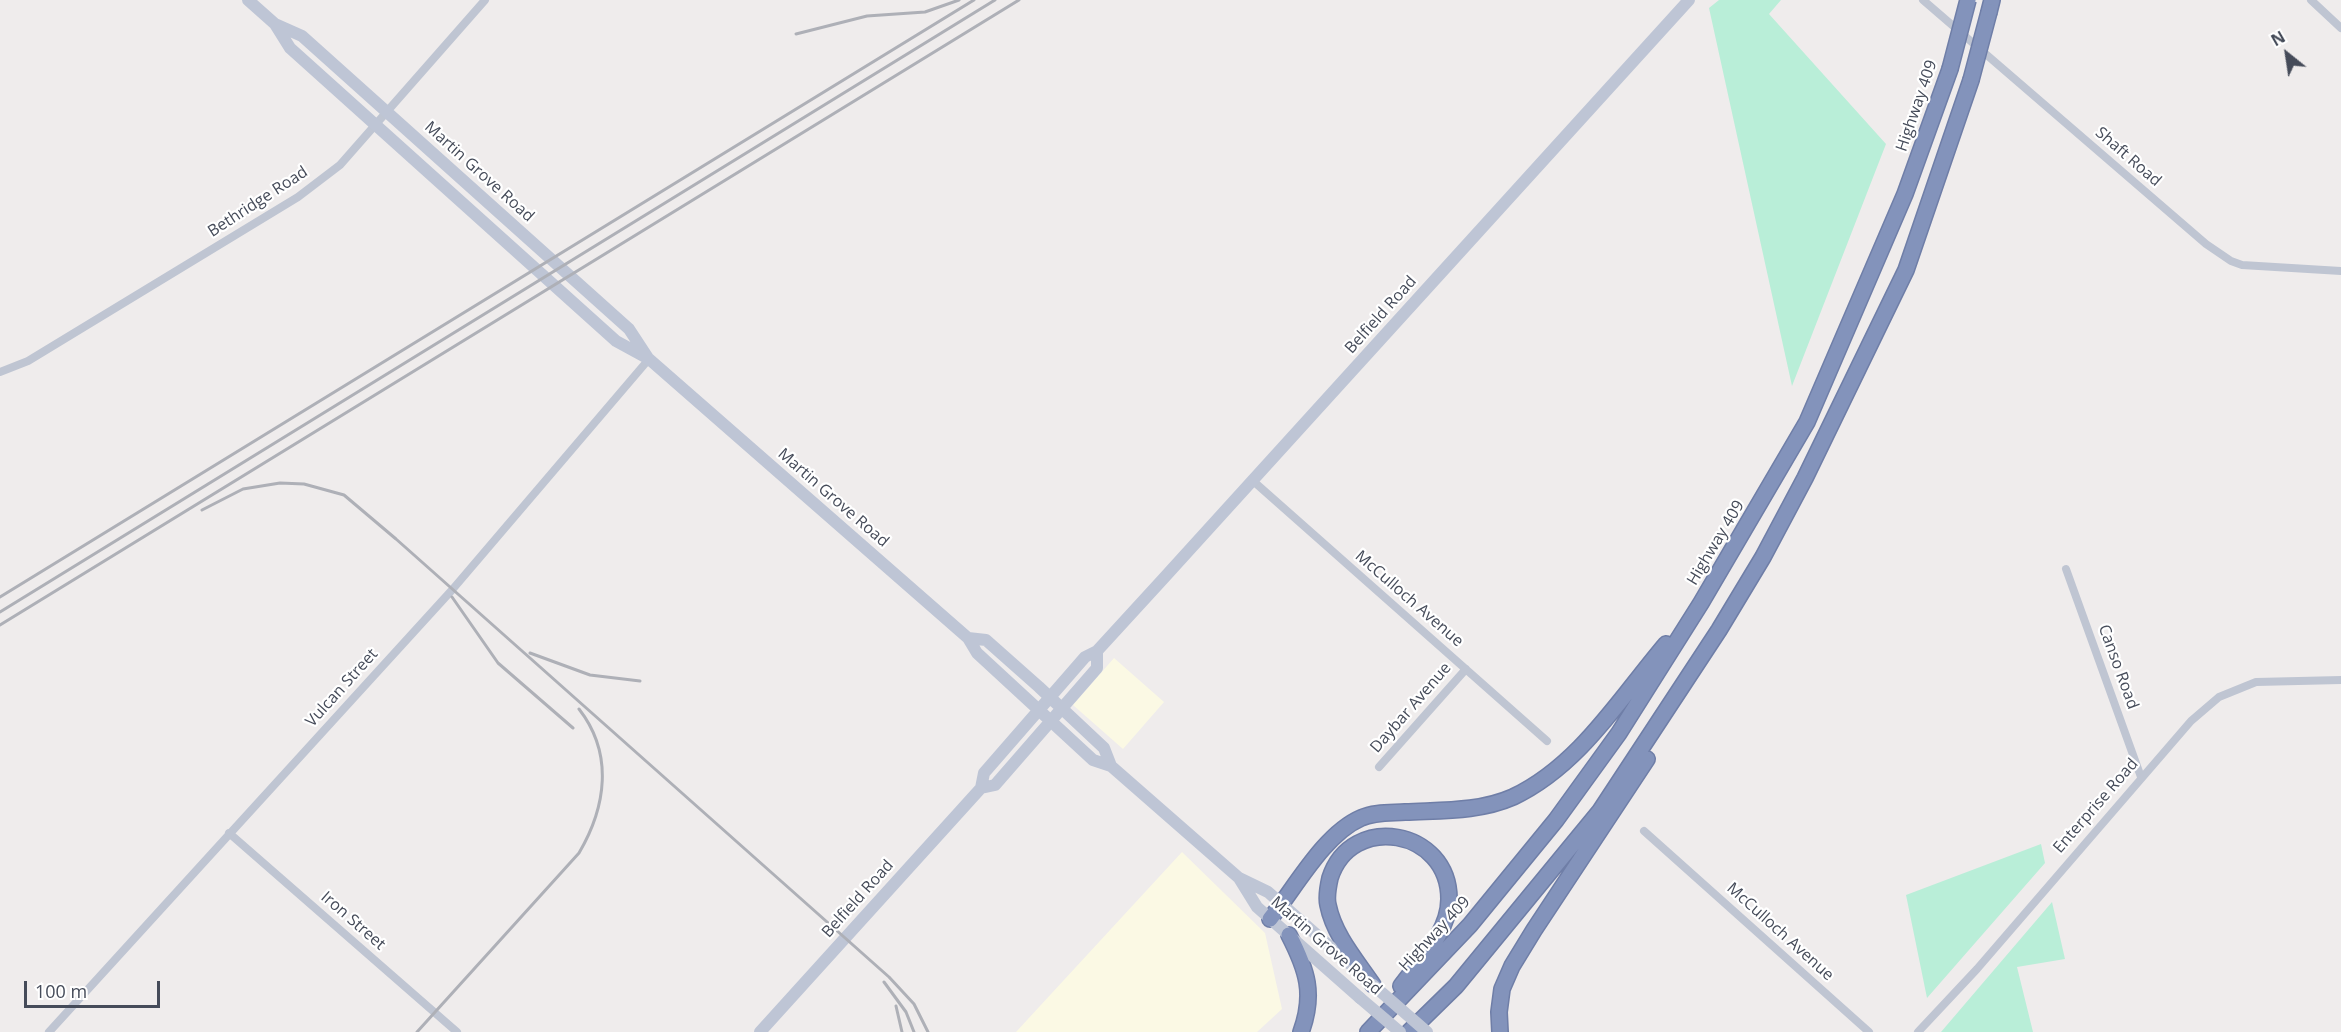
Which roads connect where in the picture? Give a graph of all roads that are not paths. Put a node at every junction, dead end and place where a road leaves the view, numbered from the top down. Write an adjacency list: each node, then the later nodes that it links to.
1 (248, 0): 8 (main road, Martin Grove Road)
2 (485, 0): 10 (street, Bethridge Road)
3 (1689, 0): 15 (main road, Belfield Road)
4 (1923, 0): 12 (street, Shaft Road)
5 (1968, 0): 17 (highway, Highway 409, bridge)
6 (2311, 0): 9 (street)
7 (1990, 6): 18 (highway, bridge)
8 (275, 24): 10 (main road, Martin Grove Road); 11 (main road, Martin Grove Road)
9 (2341, 28)
10 (387, 111): 11 (street, Bethridge Road); 13 (main road, Martin Grove Road)
11 (375, 124): 13 (main road, Martin Grove Road); 14 (street, Bethridge Road)
12 (2341, 271)
13 (649, 359): 19 (main road, Martin Grove Road); 33 (street, Vulcan Street)
14 (0, 372)
15 (1252, 480): 20 (main road, Belfield Road); 21 (street, McCulloch Avenue)
16 (2066, 568): 30 (street, Canso Road)
17 (1701, 603): 35 (highway); 44 (highway, Highway 409)
18 (1719, 630): 39 (highway); 49 (highway)
19 (968, 638): 23 (main road, Martin Grove Road); 25 (main road, Martin Grove Road)
20 (1097, 651): 23 (main road, Belfield Road); 24 (main road, Belfield Road)
21 (1466, 669): 27 (street, McCulloch Avenue); 29 (street, Daybar Avenue)
22 (2341, 680): 30 (street, Enterprise Road)
23 (1050, 697): 24 (main road, Martin Grove Road); 25 (main road, Belfield Road)
24 (1063, 708): 26 (main road, Belfield Road); 28 (main road, Martin Grove Road)
25 (1039, 710): 26 (main road, Martin Grove Road); 31 (main road, Belfield Road)
26 (1052, 722): 28 (main road, Martin Grove Road); 31 (main road, Belfield Road)
27 (1547, 741)
28 (1112, 766): 34 (main road, Martin Grove Road)
29 (1379, 767)
30 (2141, 777): 51 (street, Enterprise Road)
31 (981, 788): 42 (main road, Belfield Road)
32 (1644, 831): 50 (street, McCulloch Avenue)
33 (229, 833): 40 (street, Vulcan Street); 41 (street, Iron Street)
34 (1239, 878): 35 (main road, Martin Grove Road); 36 (main road, Martin Grove Road)
35 (1282, 904): 36 (highway); 38 (main road, Martin Grove Road)
36 (1270, 919): 37 (main road, Martin Grove Road)
37 (1289, 935): 43 (highway); 45 (main road, Martin Grove Road, bridge)
38 (1373, 985): 44 (highway); 48 (main road, Martin Grove Road, bridge)
39 (1456, 986): 46 (highway); 47 (highway)
40 (49, 1032)
41 (458, 1032)
42 (760, 1032)
43 (1301, 1032)
44 (1368, 1032)
45 (1400, 1032)
46 (1408, 1032)
47 (1418, 1032)
48 (1427, 1032)
49 (1500, 1032)
50 (1869, 1032)
51 (1918, 1032)

